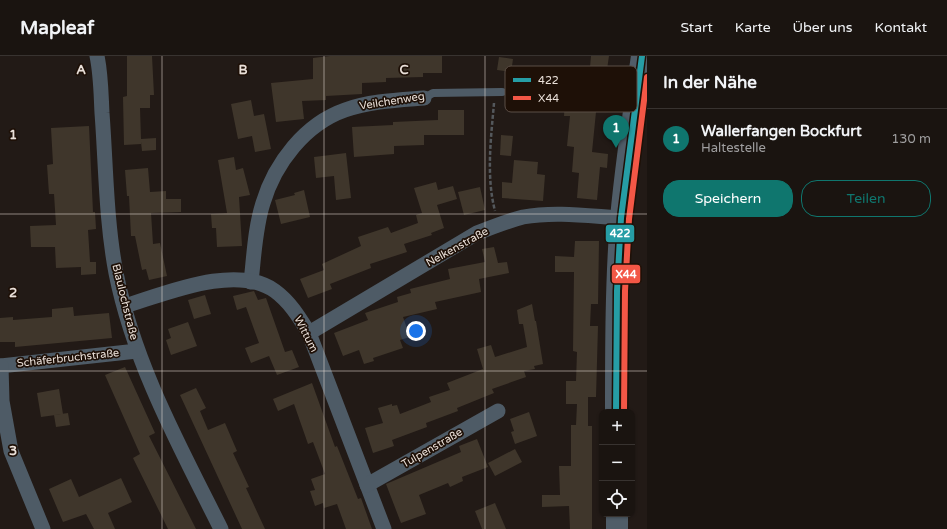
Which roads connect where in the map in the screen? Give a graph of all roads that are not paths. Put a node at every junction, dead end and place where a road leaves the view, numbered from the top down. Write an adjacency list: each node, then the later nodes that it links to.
1 (97, 56): 9 (street, Blaulochstraße)
2 (642, 56): 3 (street)
3 (637, 90)
4 (499, 92): 5 (lane, Veilchenweg)
5 (424, 98): 8 (street, Veilchenweg)
6 (634, 112): 7 (street)
7 (621, 218): 10 (street, Nelkenstraße); 13 (street)
8 (251, 282): 9 (street, Wittum); 10 (street, Wittum)
9 (125, 306): 11 (street, Blaulochstraße)
10 (309, 333): 15 (street, Wittum)
11 (137, 351): 12 (street, Schäferbruchstraße); 18 (street, Blaulochstraße)
12 (0, 366): 17 (street)
13 (616, 409)
14 (498, 411): 15 (street, Tulpenstraße)
15 (367, 485): 19 (street, Wittum)
16 (617, 517): 20 (street)
17 (43, 529)
18 (221, 529)
19 (384, 529)
20 (617, 529)

